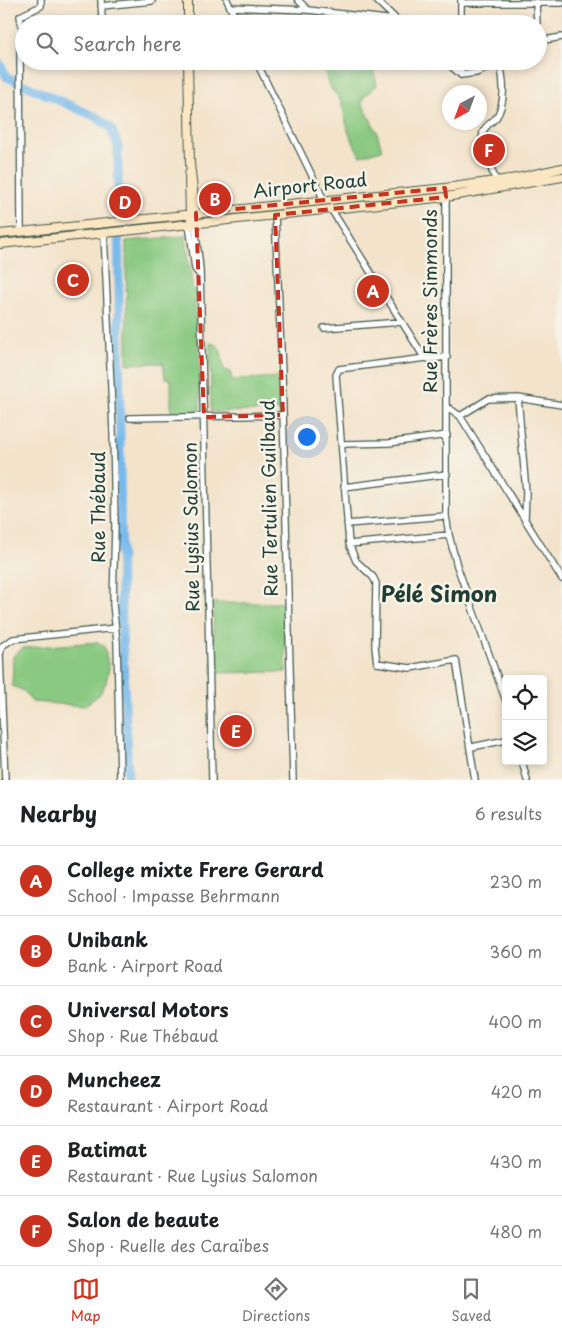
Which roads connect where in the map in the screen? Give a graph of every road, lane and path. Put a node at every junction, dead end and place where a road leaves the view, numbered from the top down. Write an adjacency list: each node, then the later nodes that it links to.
1 (41, 0): 13 (street)
2 (188, 0): 14 (main road)
3 (227, 0): 11 (street)
4 (298, 0): 12 (street)
5 (376, 0): 17 (street)
6 (152, 1): 9 (street)
7 (461, 2): 8 (street); 18 (street)
8 (536, 2): 10 (street); 19 (street)
9 (101, 3)
10 (562, 3)
11 (230, 7): 12 (street); 15 (street)
12 (308, 10): 16 (street)
13 (22, 15)
14 (188, 15)
15 (234, 15)
16 (346, 15)
17 (391, 15)
18 (461, 15)
19 (537, 15)
20 (562, 37): 21 (street)
21 (547, 40)
22 (19, 70): 40 (street)
23 (188, 70): 37 (main road)
24 (260, 70): 35 (street)
25 (455, 70): 29 (street)
26 (461, 70): 29 (street)
27 (484, 70): 29 (street)
28 (503, 70): 32 (street)
29 (461, 75)
30 (562, 168): 32 (main road, Airport Road)
31 (562, 177): 34 (main road, Airport Road)
32 (496, 182): 33 (main road, Airport Road)
33 (445, 188): 34 (main road); 35 (main road, Airport Road)
34 (446, 197): 36 (main road, Airport Road); 47 (street, Rue Frères Simmonds)
35 (324, 200): 37 (main road, Airport Road)
36 (331, 209): 38 (main road, Airport Road); 44 (street)
37 (193, 213): 39 (main road); 40 (main road, Airport Road)
38 (275, 215): 39 (main road, Airport Road); 51 (street, Rue Tertulien Guilbaud)
39 (192, 224): 41 (main road, Airport Road); 53 (street, Rue Lysius Salomon)
40 (21, 232): 42 (main road, Airport Road)
41 (105, 233): 43 (main road, Airport Road); 65 (street, Rue Thébaud)
42 (0, 234)
43 (0, 244)
44 (401, 322): 45 (street); 46 (street)
45 (324, 328)
46 (426, 358): 47 (street); 56 (street)
47 (447, 358): 50 (street, Rue Frères Simmonds)
48 (518, 398): 49 (street); 52 (street); 60 (street)
49 (562, 405)
50 (446, 406): 52 (street, Rue Frères Simmonds); 55 (street)
51 (283, 415): 53 (street); 73 (street, Rue Tertulien Guilbaud)
52 (460, 416): 60 (street, Rue Frères Simmonds)
53 (204, 417): 54 (street); 72 (street, Rue Lysius Salomon)
54 (130, 418)
55 (447, 435): 56 (street); 57 (street)
56 (342, 444): 58 (street)
57 (447, 474): 58 (street); 59 (street)
58 (344, 487): 61 (street)
59 (446, 516): 61 (street); 62 (street)
60 (524, 520): 64 (street, Rue Frères Simmonds)
61 (347, 524): 63 (street)
62 (449, 535): 63 (street); 66 (street)
63 (349, 544): 68 (street)
64 (562, 578)
65 (116, 628): 70 (street); 71 (street, Rue Thébaud)
66 (502, 689)
67 (502, 741): 68 (street)
68 (472, 747): 74 (street)
69 (523, 765): 75 (street)
70 (5, 780)
71 (120, 780)
72 (212, 780)
73 (293, 780)
74 (476, 780)
75 (527, 780)

